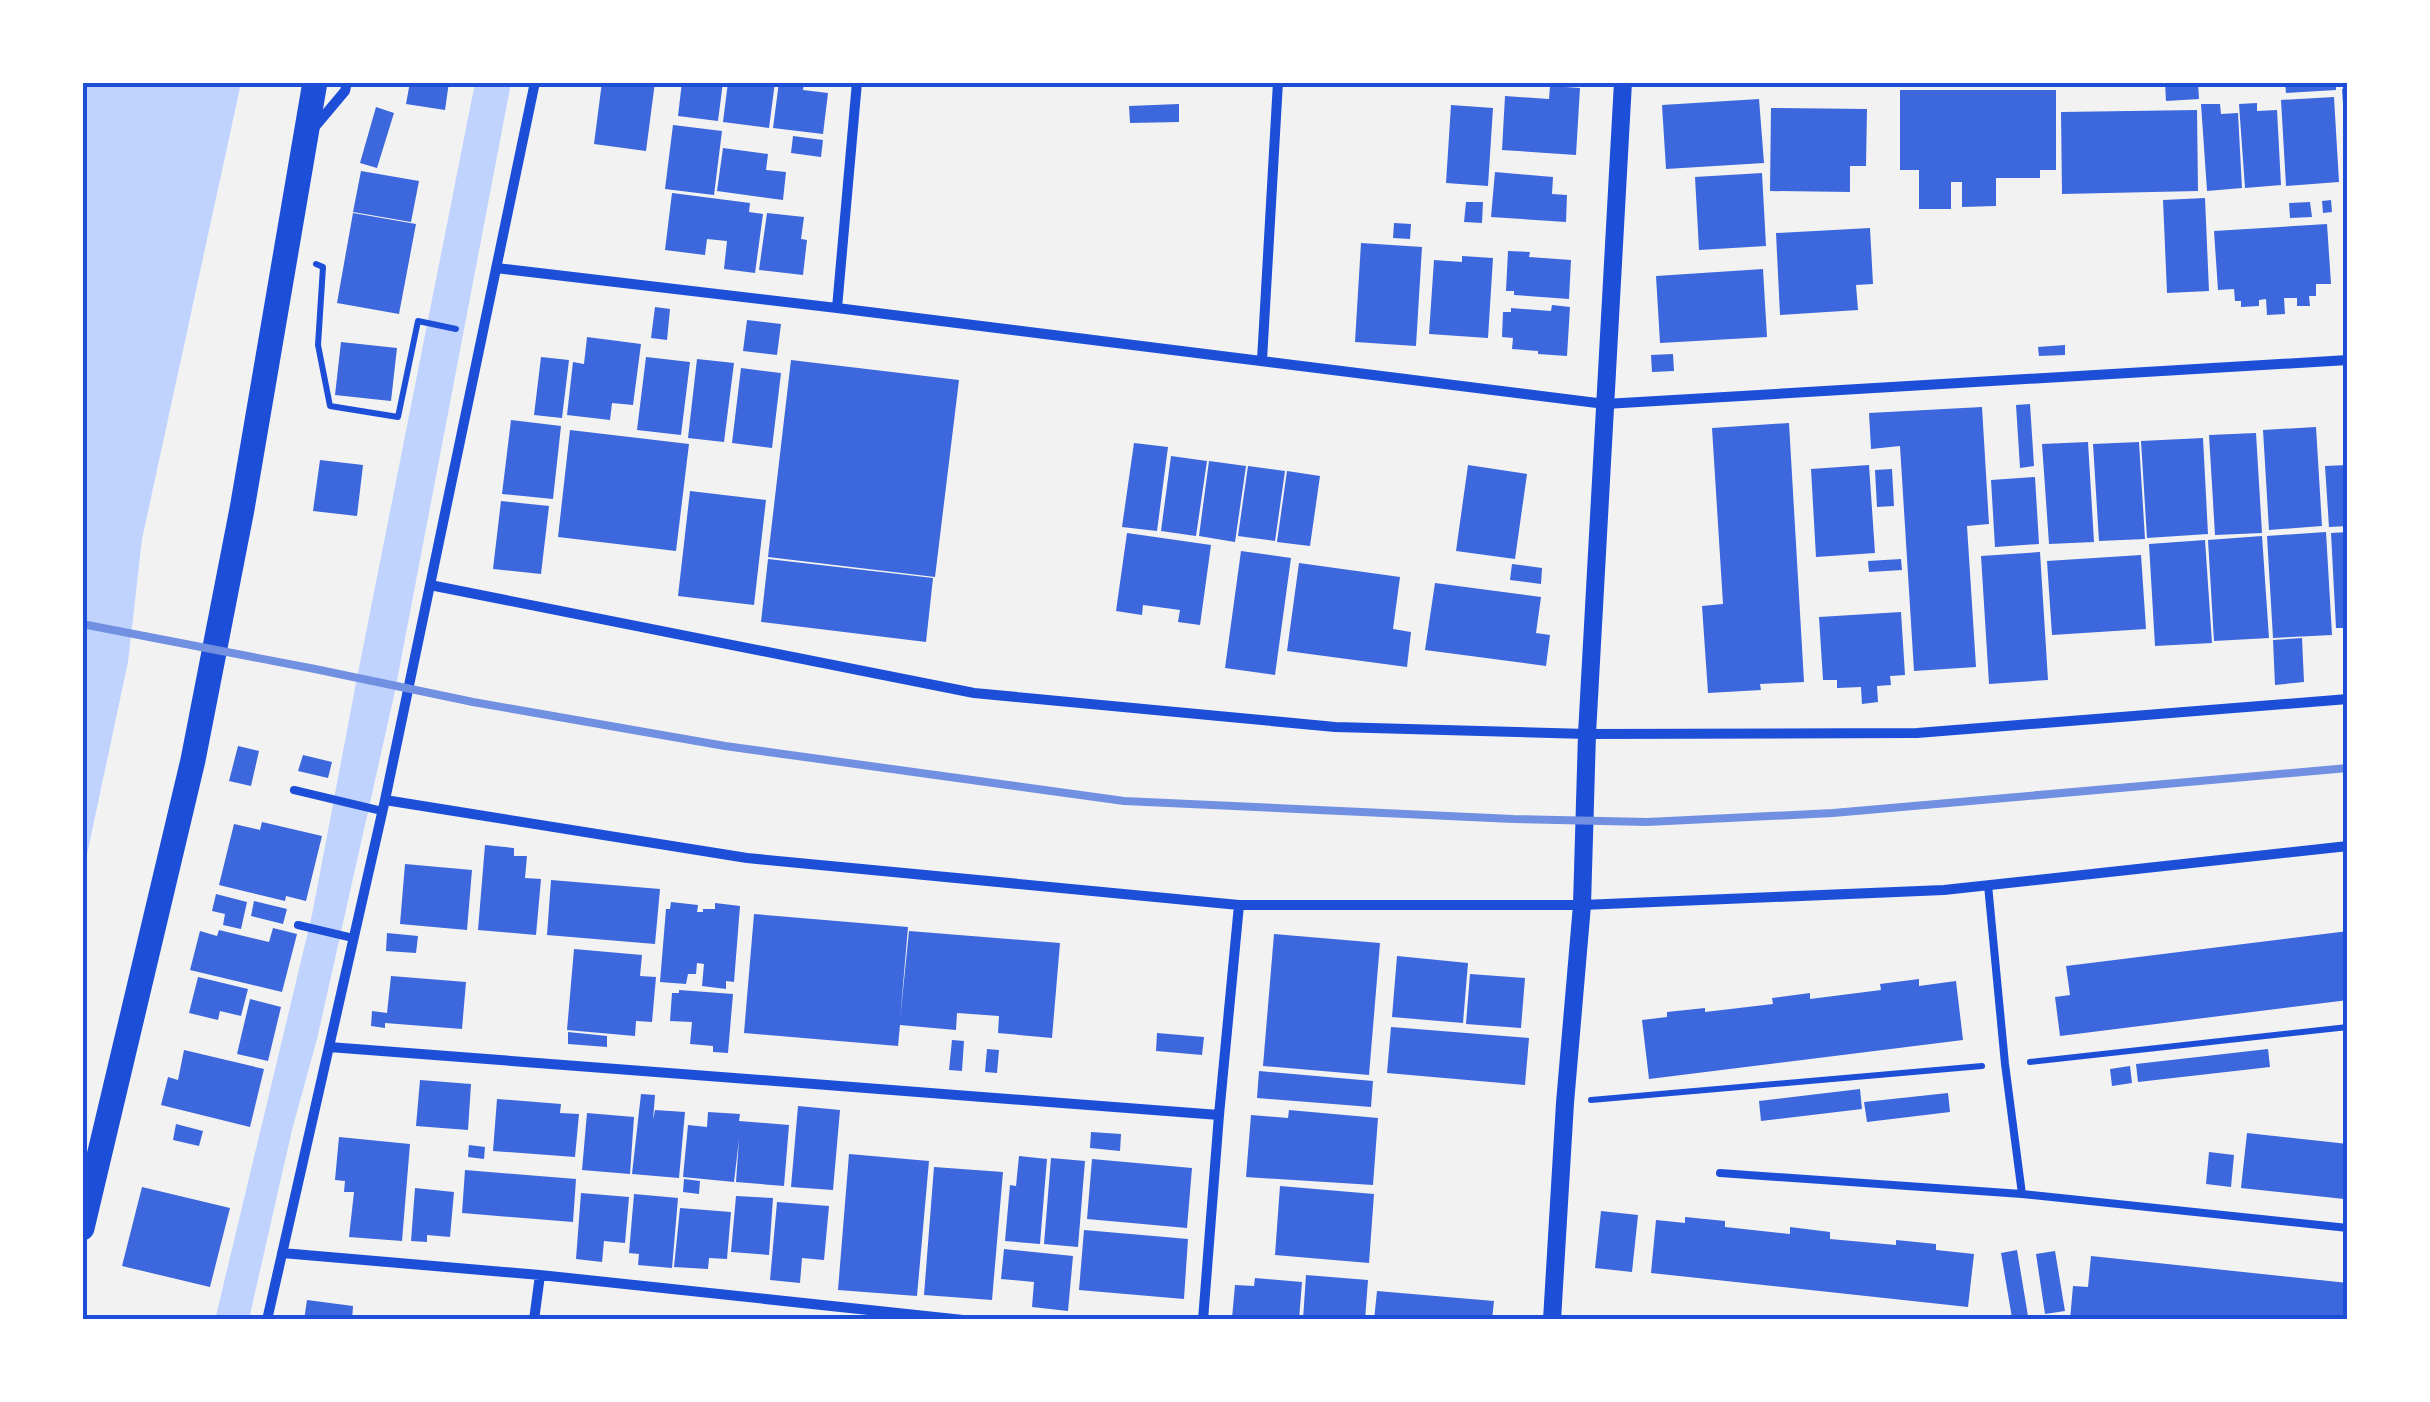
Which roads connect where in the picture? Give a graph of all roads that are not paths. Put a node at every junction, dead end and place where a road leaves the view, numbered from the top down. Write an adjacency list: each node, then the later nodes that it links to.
1 (316, 82): 7 (main road)
2 (347, 82): 7 (street)
3 (536, 82): 8 (street)
4 (857, 82): 9 (street)
5 (1278, 82): 10 (street)
6 (1623, 82): 12 (street)
7 (306, 137): 28 (main road)
8 (496, 268): 9 (street); 13 (street)
9 (837, 308): 10 (street)
10 (1262, 360): 12 (street)
11 (2348, 360): 12 (street)
12 (1605, 404): 15 (street)
13 (430, 585): 15 (street); 17 (street)
14 (2348, 699): 15 (street)
15 (1587, 734): 21 (street)
16 (294, 790): 17 (lane)
17 (380, 806): 20 (street); 23 (street)
18 (2348, 846): 19 (street)
19 (1988, 885): 21 (street); 27 (lane)
20 (1239, 905): 21 (street); 25 (street)
21 (1582, 905): 36 (street)
22 (298, 925): 23 (lane)
23 (348, 937): 24 (street)
24 (329, 1047): 25 (street); 30 (street)
25 (1219, 1115): 35 (street)
26 (1720, 1173): 27 (lane)
27 (2022, 1194): 29 (lane)
28 (82, 1228)
29 (2348, 1228)
30 (282, 1253): 31 (street); 32 (street)
31 (540, 1275): 33 (street); 34 (street)
32 (266, 1320)
33 (534, 1320)
34 (962, 1320)
35 (1204, 1320)
36 (1552, 1320)

